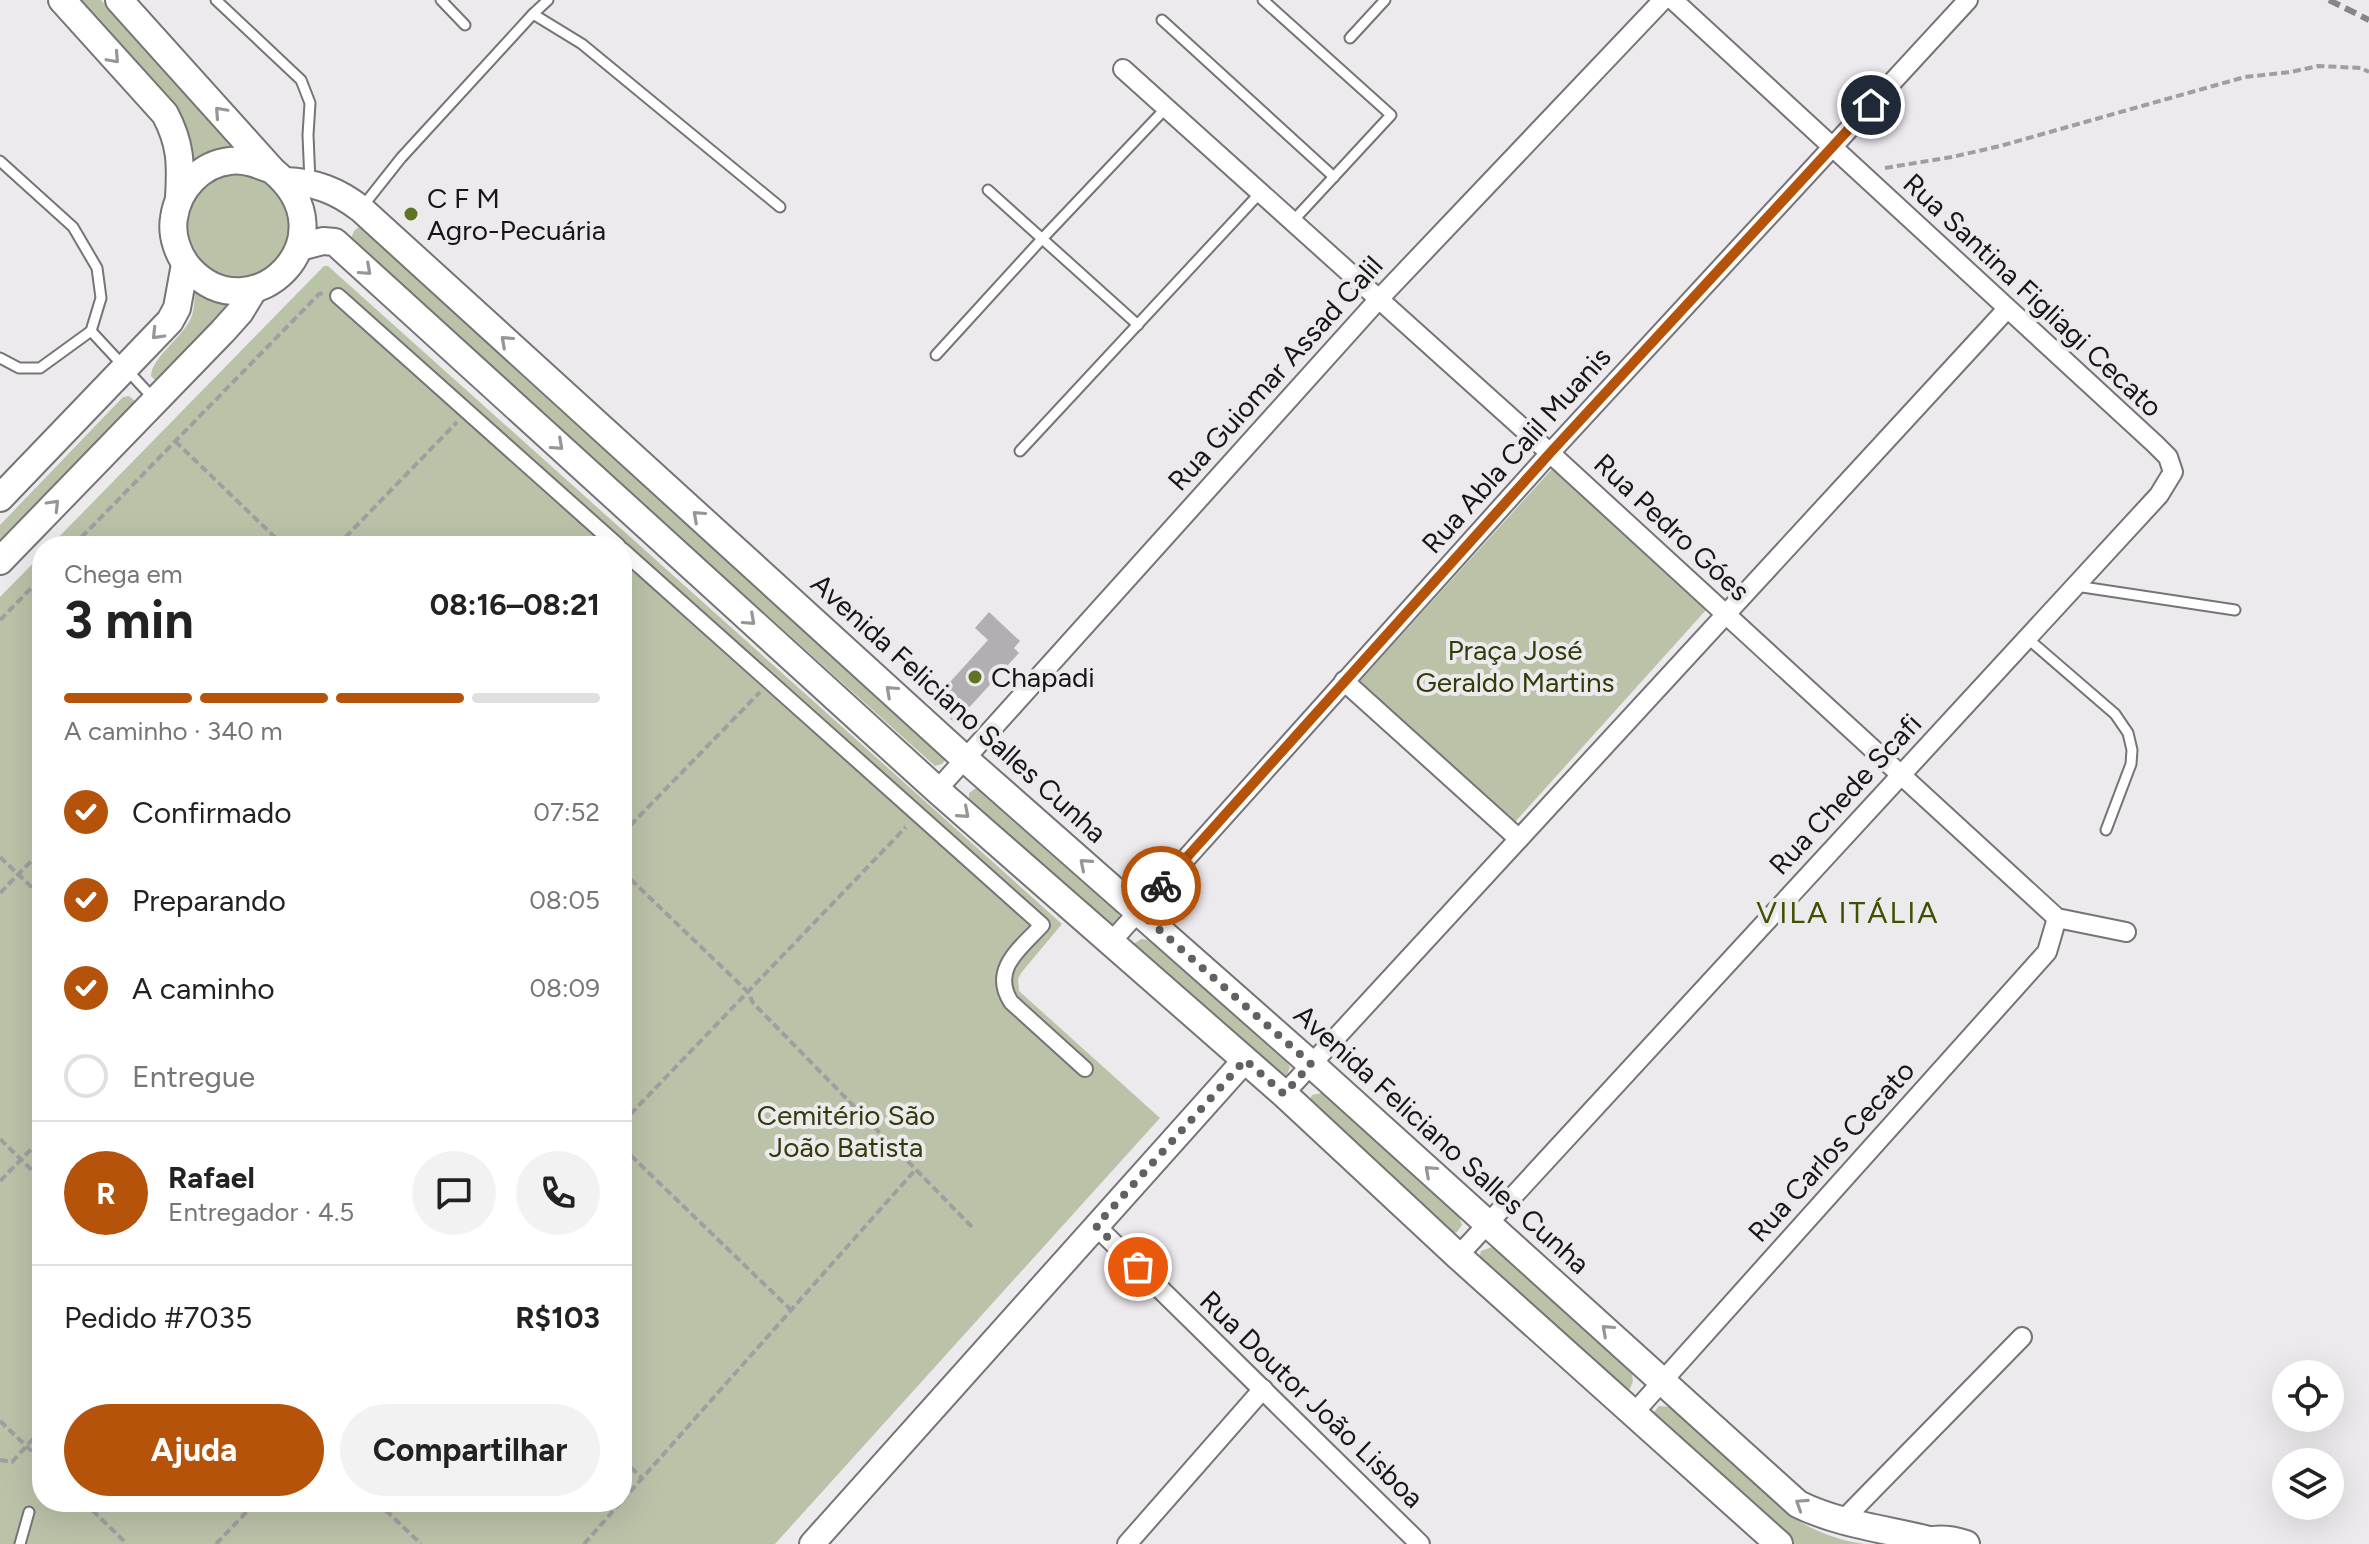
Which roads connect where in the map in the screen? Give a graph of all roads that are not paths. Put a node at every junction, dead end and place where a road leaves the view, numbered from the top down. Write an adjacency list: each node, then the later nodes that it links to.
1 (62, 0): 23 (main road, one-way to 23)
2 (119, 0): 20 (main road, Avenida Feliciano Salles Cunha, one-way to 2)
3 (216, 0): 20 (lane)
4 (441, 0): 13 (lane)
5 (548, 0): 11 (lane)
6 (1263, 0): 19 (lane)
7 (1385, 0): 14 (lane)
8 (1663, 0): 33 (street, Rua Guiomar Assad Calil)
9 (1673, 0): 17 (street, Rua Santina Figliagi Cecato)
10 (1968, 0): 17 (street, Rua Abla Calil Muanis)
11 (533, 14): 24 (lane); 25 (lane)
12 (1162, 20): 19 (lane)
13 (465, 25)
14 (1350, 38)
15 (1123, 69): 16 (street, Rua Pedro Góes)
16 (1166, 108): 22 (street, Rua Pedro Góes); 27 (lane)
17 (1832, 147): 34 (street, Rua Santina Figliagi Cecato); 42 (street, Rua Abla Calil Muanis)
18 (0, 161): 36 (lane)
19 (1334, 177): 26 (lane)
20 (289, 178): 23 (main road); 25 (main road, Avenida Feliciano Salles Cunha); 29 (main road)
21 (988, 190): 27 (lane)
22 (1260, 193): 26 (street, Rua Pedro Góes); 35 (lane)
23 (179, 198): 30 (main road)
24 (780, 207)
25 (361, 209): 28 (main road); 53 (main road, Avenida Feliciano Salles Cunha, one-way to 25)
26 (1292, 222): 33 (street, Rua Pedro Góes)
27 (1041, 240): 35 (lane); 37 (lane)
28 (335, 242): 29 (main road); 55 (main road, one-way to 55)
29 (300, 247): 31 (main road)
30 (185, 264): 31 (main road); 39 (main road, one-way to 39)
31 (254, 289): 40 (main road)
32 (338, 296): 45 (street)
33 (1378, 300): 42 (street, Rua Pedro Góes); 53 (street, Rua Guiomar Assad Calil)
34 (2007, 309): 43 (street, Rua Santina Figliagi Cecato); 50 (street)
35 (1138, 325): 41 (lane)
36 (91, 331): 38 (lane); 39 (lane)
37 (936, 355)
38 (0, 358)
39 (125, 367): 40 (lane); 44 (main road)
40 (156, 401): 47 (main road, one-way to 40)
41 (1020, 451)
42 (1550, 453): 50 (street, Rua Pedro Góes); 52 (street, Rua Abla Calil Muanis)
43 (2173, 472): 48 (street, Rua Chede Scafi)
44 (0, 498)
45 (606, 536)
46 (632, 559): 64 (street)
47 (0, 561)
48 (2075, 585): 49 (lane); 51 (street, Rua Chede Scafi)
49 (2235, 610)
50 (1725, 614): 54 (street, Rua Pedro Góes); 57 (street)
51 (2027, 638): 54 (street, Rua Chede Scafi); 56 (lane)
52 (1344, 681): 57 (street); 58 (street, Rua Abla Calil Muanis)
53 (964, 758): 55 (street, Rua Guiomar Assad Calil); 58 (main road, Avenida Feliciano Salles Cunha, one-way to 53)
54 (1902, 774): 59 (street, Rua Pedro Góes); 66 (street, Rua Chede Scafi)
55 (937, 790): 61 (main road, one-way to 61)
56 (2106, 830)
57 (1519, 839): 63 (street)
58 (1138, 911): 61 (street, Rua Abla Calil Muanis); 63 (main road, Avenida Feliciano Salles Cunha)
59 (2057, 918): 60 (street); 70 (street, Rua Carlos Cecato)
60 (2126, 932)
61 (1111, 942): 62 (main road)
62 (1245, 1060): 65 (main road); 67 (street)
63 (1311, 1064): 65 (street); 66 (main road, Avenida Feliciano Salles Cunha, one-way to 63)
64 (1085, 1069)
65 (1284, 1094): 68 (main road)
66 (1488, 1223): 68 (street, Rua Chede Scafi); 70 (main road, Avenida Feliciano Salles Cunha, one-way to 66)
67 (1096, 1226): 71 (street, Rua Doutor João Lisboa); 77 (street)
68 (1458, 1256): 72 (main road)
69 (2022, 1337): 74 (street)
70 (1663, 1381): 72 (street, Rua Carlos Cecato); 74 (main road, Avenida Feliciano Salles Cunha, one-way to 70)
71 (1263, 1389): 78 (street); 79 (street, Rua Doutor João Lisboa)
72 (1633, 1414): 80 (main road)
73 (29, 1512): 76 (lane)
74 (1842, 1521): 75 (main road, Avenida Feliciano Salles Cunha)
75 (1922, 1542): 81 (main road, Avenida Feliciano Salles Cunha)
76 (20, 1544)
77 (812, 1544)
78 (1127, 1544)
79 (1420, 1544)
80 (1779, 1544)
81 (1966, 1544)

